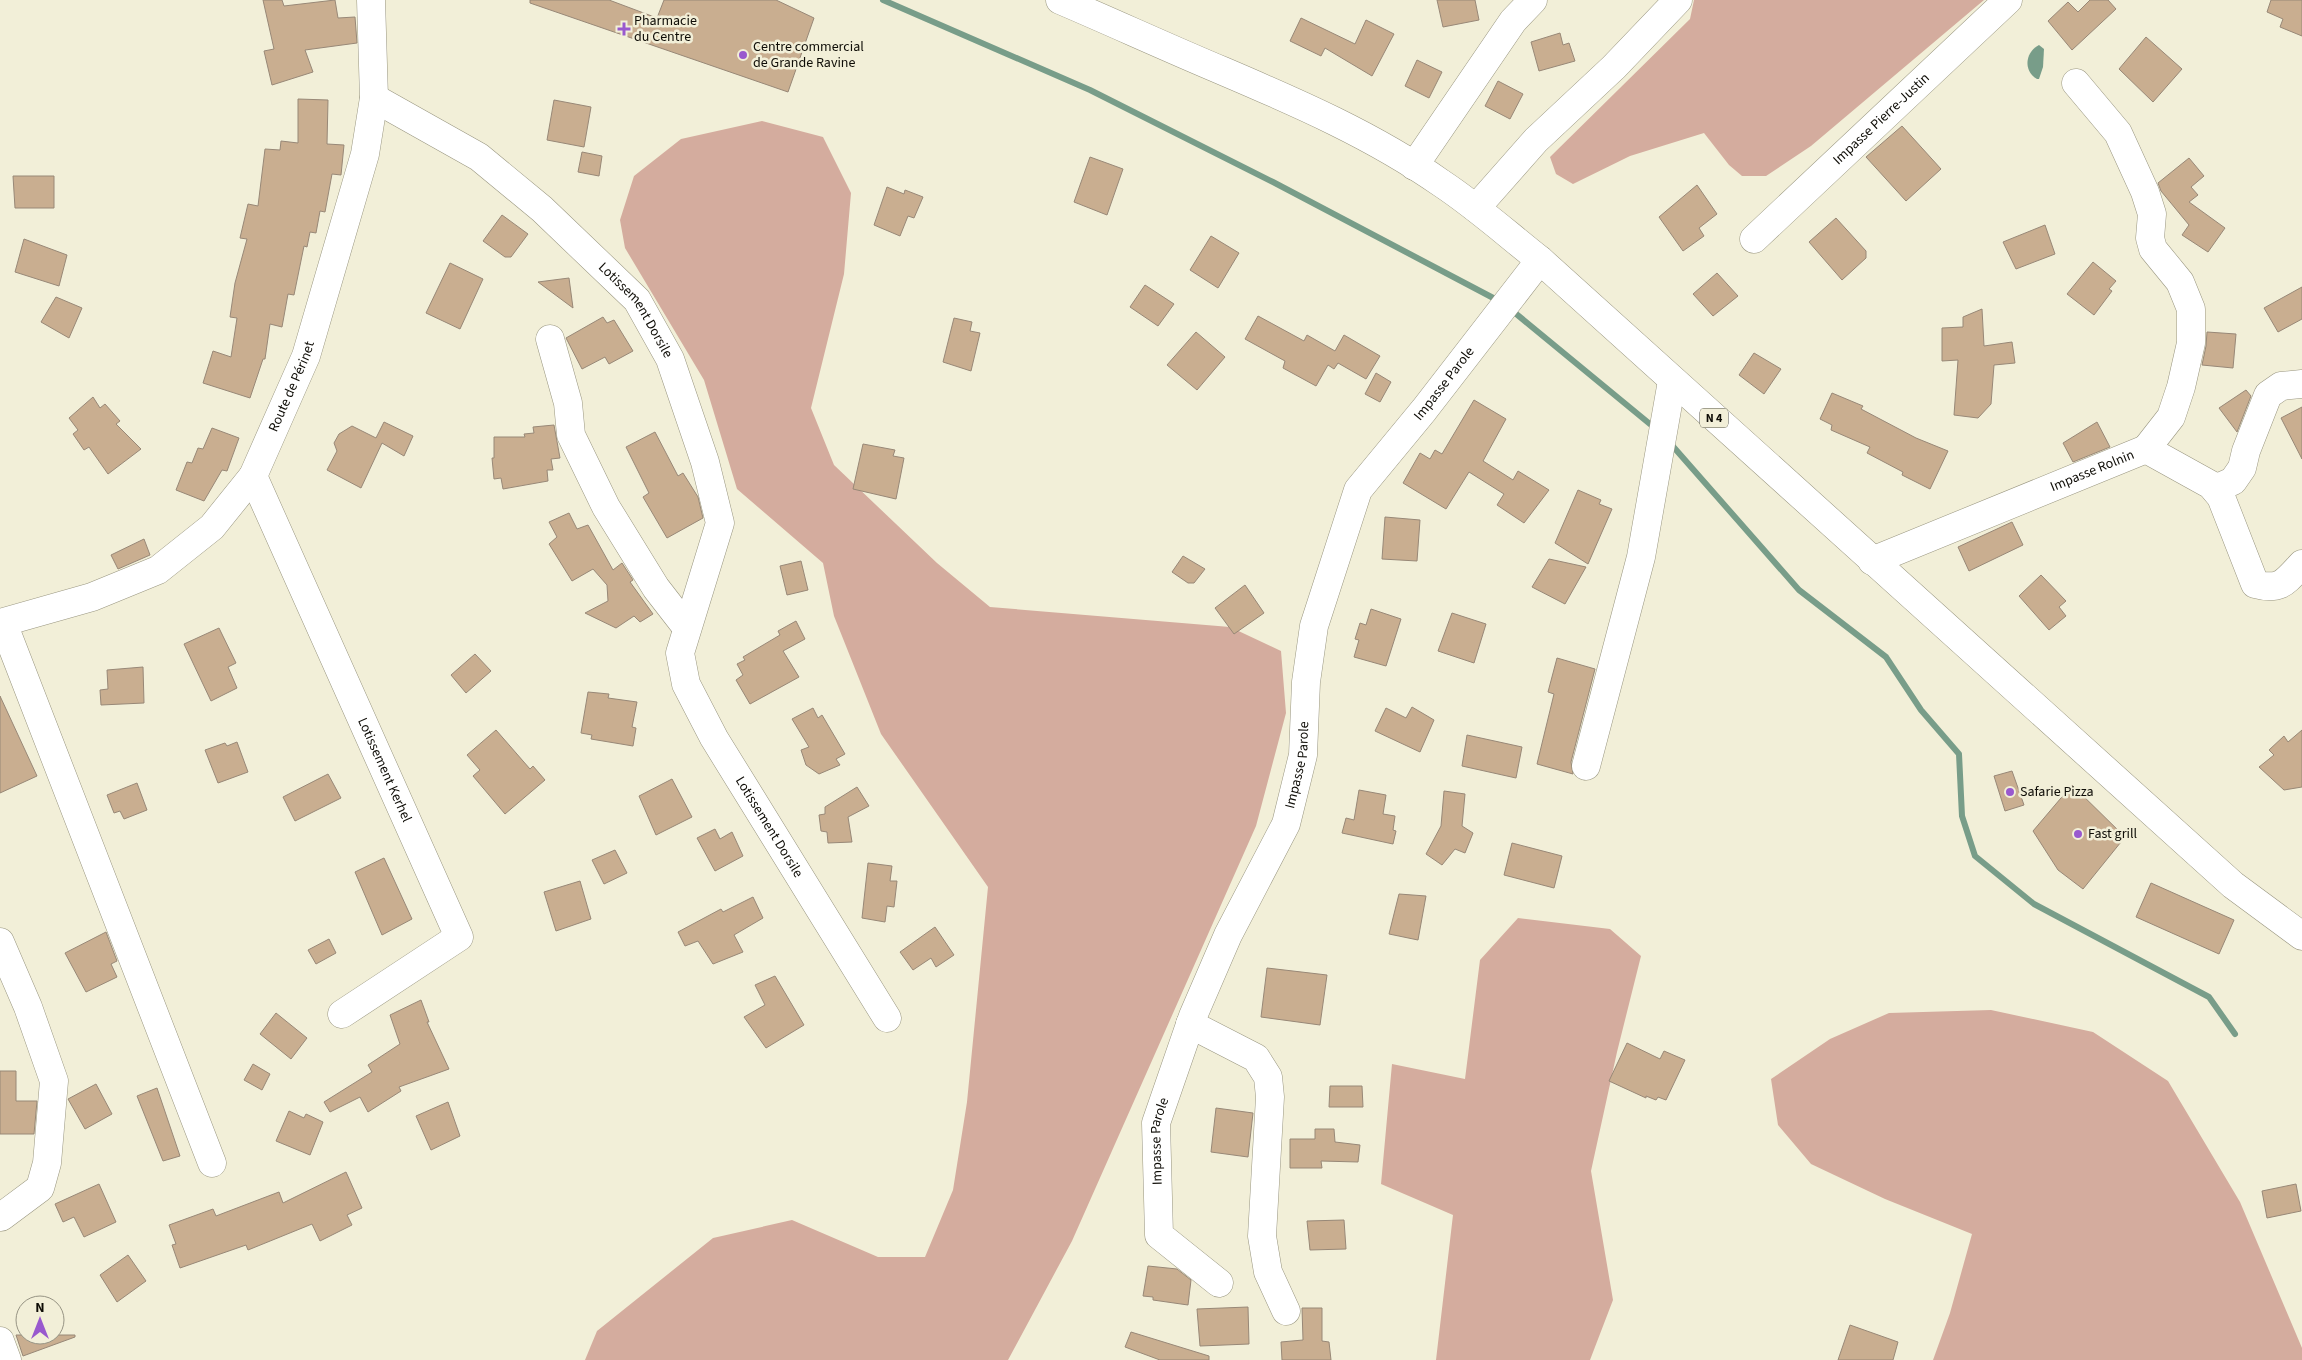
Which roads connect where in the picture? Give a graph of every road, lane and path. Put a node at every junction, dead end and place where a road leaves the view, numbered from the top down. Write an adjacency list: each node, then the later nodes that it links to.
1 (371, 0): 7 (street, Route de Périnet)
2 (1060, 0): 8 (street, N 4)
3 (1533, 0): 8 (street)
4 (1678, 0): 9 (street)
5 (2008, 0): 10 (street, Impasse Pierre-Justin)
6 (2076, 83): 15 (street)
7 (374, 98): 16 (street, Route de Périnet); 21 (street, Lotissement Dorsile)
8 (1414, 166): 9 (street, N 4)
9 (1476, 208): 11 (street, N 4)
10 (1754, 239)
11 (1540, 260): 13 (street, N 4); 27 (street, Impasse Parole)
12 (550, 339): 21 (street)
13 (1672, 381): 18 (street, N 4); 22 (street)
14 (2302, 384): 17 (street)
15 (2146, 450): 17 (street, Impasse Rolnin); 18 (street, Impasse Rolnin)
16 (253, 476): 20 (street, Route de Périnet); 25 (street, Lotissement Kerhel)
17 (2214, 489): 19 (street, Impasse Rolnin)
18 (1872, 561): 23 (street, N 4)
19 (2302, 564)
20 (1, 623): 28 (street)
21 (688, 628): 26 (street, Lotissement Dorsile)
22 (1586, 766)
23 (2302, 936)
24 (0, 942): 29 (street)
25 (342, 1014)
26 (887, 1018)
27 (1190, 1024): 30 (street, Impasse Parole); 31 (street)
28 (212, 1163)
29 (1, 1217)
30 (1219, 1284)
31 (1286, 1311)
32 (0, 1341): 33 (street)
33 (7, 1360)

